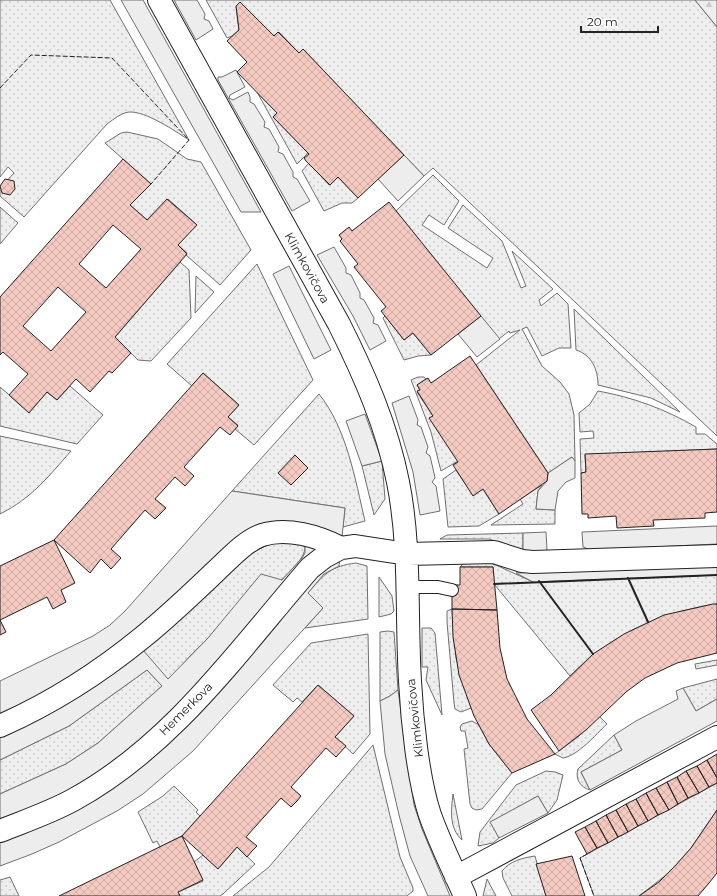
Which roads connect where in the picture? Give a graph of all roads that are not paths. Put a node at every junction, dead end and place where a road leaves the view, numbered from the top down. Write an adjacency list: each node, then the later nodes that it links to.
1 (159, 0): 3 (street, Klimkovičova)
2 (340, 548): 3 (street); 7 (street); 9 (street, Hemerkova)
3 (407, 554): 4 (street); 5 (street, Klimkovičova)
4 (717, 556)
5 (407, 587): 6 (lane); 10 (street, Klimkovičova)
6 (452, 590)
7 (0, 726)
8 (717, 737): 10 (street, Klimkovičova)
9 (0, 831)
10 (461, 886)

